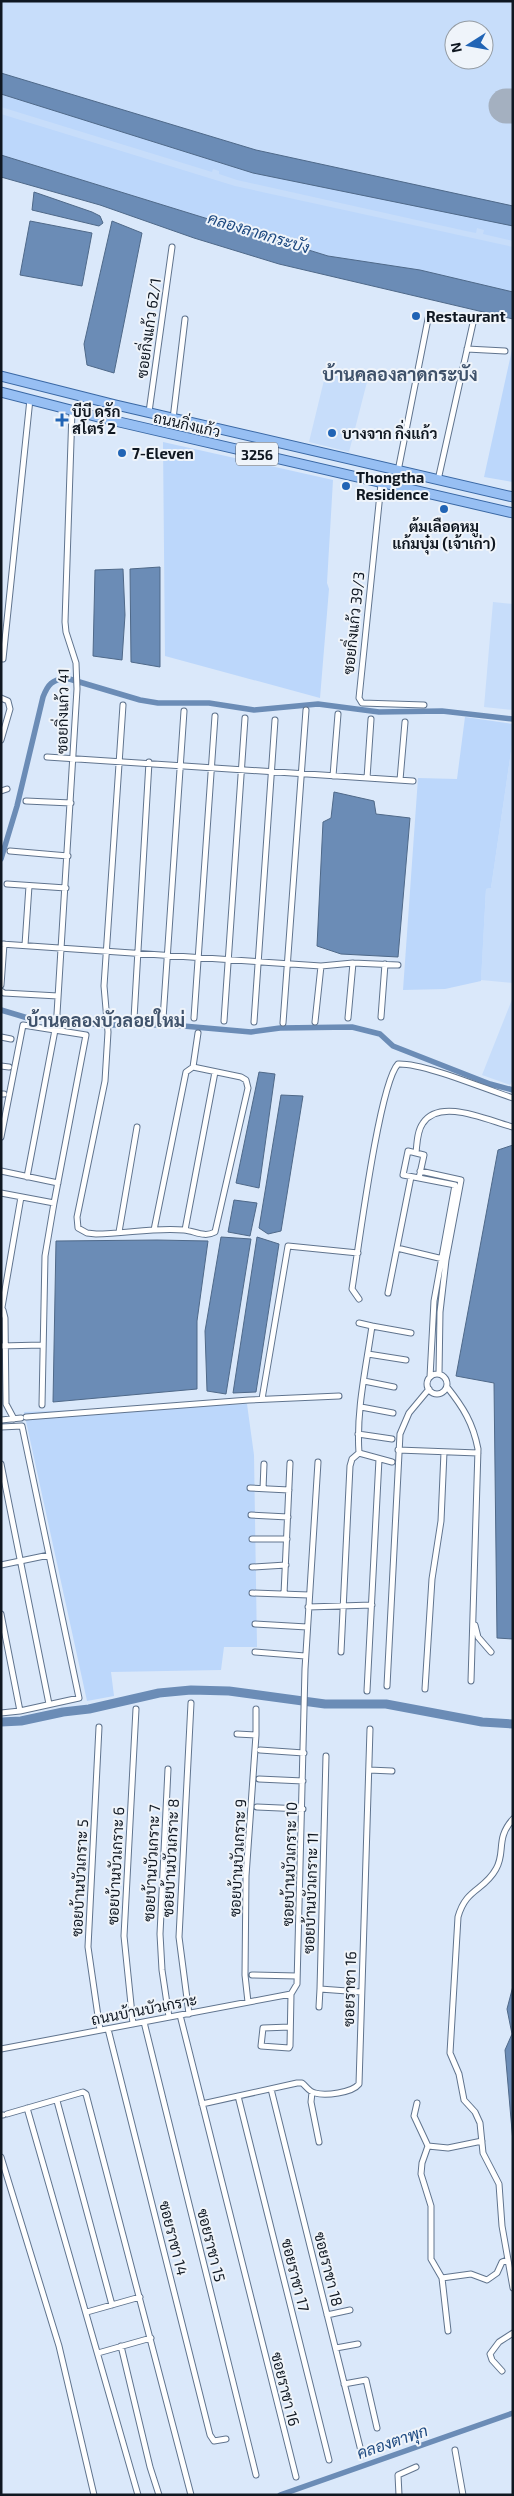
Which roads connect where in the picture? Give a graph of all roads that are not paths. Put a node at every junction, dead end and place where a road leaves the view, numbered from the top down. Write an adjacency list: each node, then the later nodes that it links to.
1 (172, 247): 11 (street, ซอยกิ่งแก้ว 62/1)
2 (430, 314): 13 (street)
3 (185, 319): 12 (street)
4 (473, 323): 5 (street)
5 (468, 349): 6 (street); 14 (street)
6 (505, 350)
7 (1, 376): 11 (main road, ถนนกิ่งแก้ว / 3256)
8 (1, 392): 9 (main road, ถนนกิ่งแก้ว / 3256)
9 (30, 399): 10 (main road, ถนนกิ่งแก้ว / 3256); 18 (street)
10 (72, 411): 15 (main road, ถนนกิ่งแก้ว / 3256); 32 (street, ซอยกิ่งแก้ว 41)
11 (149, 412): 12 (main road, ถนนกิ่งแก้ว / 3256)
12 (173, 418): 13 (main road, ถนนกิ่งแก้ว / 3256)
13 (398, 470): 14 (main road, ถนนกิ่งแก้ว / 3256)
14 (438, 481): 16 (main road, ถนนกิ่งแก้ว / 3256)
15 (381, 484): 17 (main road, ถนนกิ่งแก้ว / 3256); 21 (street, ซอยกิ่งแก้ว 39/3)
16 (513, 497)
17 (513, 514)
18 (3, 658)
19 (1, 698): 30 (street)
20 (124, 705): 33 (street)
21 (424, 705)
22 (306, 710): 39 (street)
23 (184, 711): 35 (street)
24 (338, 714): 40 (street)
25 (215, 716): 36 (street)
26 (245, 718): 37 (street)
27 (276, 720): 38 (street)
28 (371, 720): 41 (street)
29 (404, 722): 42 (street)
30 (1, 740)
31 (46, 757): 32 (street)
32 (74, 758): 33 (street); 45 (street, ซอยกิ่งแก้ว 41)
33 (120, 761): 34 (street); 54 (street)
34 (149, 762): 35 (street); 55 (street)
35 (179, 764): 36 (street); 56 (street)
36 (212, 768): 37 (street); 57 (street)
37 (242, 769): 38 (street); 58 (street)
38 (272, 771): 39 (street); 59 (street)
39 (302, 773): 40 (street); 61 (street)
40 (333, 776): 41 (street)
41 (367, 778): 42 (street)
42 (400, 780): 43 (street)
43 (413, 781)
44 (26, 801): 45 (street)
45 (71, 803): 47 (street, ซอยกิ่งแก้ว 41)
46 (10, 851): 47 (street)
47 (68, 856): 50 (street, ซอยกิ่งแก้ว 41)
48 (7, 884): 49 (street)
49 (28, 886): 50 (street); 52 (street)
50 (66, 888): 53 (street, ซอยกิ่งแก้ว 41)
51 (3, 944): 52 (street); 65 (street)
52 (25, 945): 53 (street)
53 (63, 947): 54 (street); 67 (street, ซอยกิ่งแก้ว 41)
54 (107, 951): 55 (street); 103 (street)
55 (138, 954): 56 (street); 72 (street)
56 (168, 956): 57 (street); 73 (street)
57 (199, 958): 58 (street); 70 (street)
58 (229, 960): 59 (street); 74 (street)
59 (259, 962): 61 (street); 75 (street)
60 (353, 962): 62 (street); 64 (street); 71 (street)
61 (289, 964): 64 (street); 77 (street)
62 (385, 964): 63 (street); 69 (street)
63 (398, 965)
64 (321, 966): 76 (street)
65 (1, 983)
66 (1, 991): 67 (street)
67 (58, 996): 68 (street, ซอยกิ่งแก้ว 41)
68 (57, 1014)
69 (381, 1017)
70 (194, 1018)
71 (348, 1018)
72 (134, 1019)
73 (163, 1019)
74 (224, 1021)
75 (254, 1022)
76 (315, 1022)
77 (284, 1023)
78 (55, 1030): 89 (street); 93 (street); 96 (street)
79 (198, 1033): 84 (street)
80 (1, 1037): 81 (street)
81 (11, 1039)
82 (1, 1066): 83 (street)
83 (8, 1067)
84 (192, 1068): 85 (street); 101 (street)
85 (216, 1072): 102 (street); 102 (street)
86 (513, 1098): 105 (street)
87 (137, 1127): 103 (street)
88 (513, 1127): 90 (street)
89 (1, 1137)
90 (416, 1153): 92 (street); 94 (street)
91 (1, 1171): 93 (street)
92 (420, 1171): 95 (street); 97 (street)
93 (27, 1177): 96 (street)
94 (411, 1177): 95 (street); 104 (street)
95 (419, 1178): 97 (street)
96 (58, 1183): 100 (street)
97 (457, 1189): 106 (street)
98 (1, 1193): 99 (street)
99 (21, 1197): 100 (street); 109 (street)
100 (54, 1203): 113 (street)
101 (154, 1230): 102 (street); 103 (street)
102 (185, 1230)
103 (119, 1232)
104 (396, 1248): 106 (street); 107 (street)
105 (358, 1252): 108 (street); 124 (street)
106 (444, 1259): 117 (street); 118 (street)
107 (388, 1293)
108 (360, 1299)
109 (2, 1311): 114 (street)
110 (359, 1323): 111 (street)
111 (372, 1326): 112 (street); 115 (street)
112 (411, 1332)
113 (42, 1345): 114 (street); 125 (street)
114 (3, 1346): 128 (street)
115 (368, 1354): 116 (street); 119 (street)
116 (406, 1360)
117 (439, 1374): 118 (street); 121 (street)
118 (430, 1377): 122 (street)
119 (364, 1381): 120 (street); 126 (street)
120 (394, 1387)
121 (447, 1387): 122 (street); 136 (street)
122 (429, 1389): 133 (street)
123 (339, 1396): 124 (street)
124 (262, 1400): 128 (street)
125 (42, 1405)
126 (361, 1407): 127 (street); 131 (street)
127 (392, 1413)
128 (14, 1419): 129 (street)
129 (1, 1420)
130 (1, 1427): 150 (street)
131 (358, 1434): 132 (street); 135 (street)
132 (392, 1439)
133 (398, 1450): 134 (street); 170 (street)
134 (444, 1452): 136 (street); 171 (street)
135 (359, 1453): 137 (street); 158 (street)
136 (478, 1453): 162 (street)
137 (379, 1459): 139 (street); 159 (street)
138 (318, 1462): 157 (street, ซอยบ้านบัวเกราะ 10)
139 (392, 1462)
140 (290, 1463): 145 (street)
141 (1, 1464): 151 (street)
142 (264, 1464): 144 (street)
143 (250, 1488): 144 (street)
144 (263, 1489): 145 (street)
145 (289, 1490): 147 (street)
146 (251, 1515): 147 (street)
147 (288, 1517): 149 (street)
148 (252, 1539): 149 (street)
149 (287, 1539): 153 (street)
150 (49, 1555): 151 (street); 174 (street)
151 (20, 1561): 152 (street); 174 (street)
152 (1, 1565)
153 (286, 1565): 154 (street); 156 (street)
154 (252, 1567)
155 (252, 1593): 156 (street)
156 (284, 1594): 157 (street)
157 (309, 1594): 160 (street, ซอยบ้านบัวเกราะ 10)
158 (344, 1604): 159 (street); 160 (street); 166 (street)
159 (372, 1605): 172 (street)
160 (308, 1607): 164 (street, ซอยบ้านบัวเกราะ 10)
161 (1, 1614): 177 (street)
162 (473, 1617): 167 (street); 169 (street)
163 (255, 1624): 164 (street)
164 (307, 1627): 168 (street, ซอยบ้านบัวเกราะ 10)
165 (255, 1652): 168 (street)
166 (341, 1652)
167 (491, 1652)
168 (305, 1656): 184 (street, ซอยบ้านบัวเกราะ 10)
169 (471, 1681)
170 (387, 1686)
171 (425, 1689)
172 (367, 1691)
173 (191, 1702): 201 (street, ซอยบ้านบัวเกราะ 8)
174 (50, 1704): 177 (street)
175 (136, 1709): 205 (street, ซอยบ้านบัวเกราะ 6)
176 (256, 1709): 182 (street, ซอยบ้านบัวเกราะ 9)
177 (20, 1711): 178 (street)
178 (1, 1712)
179 (99, 1727): 208 (street, ซอยบ้านบัวเกราะ 5)
180 (370, 1729): 187 (street, ซอยราชา 16)
181 (237, 1734): 182 (street)
182 (256, 1734): 199 (street, ซอยบ้านบัวเกราะ 9)
183 (260, 1750): 184 (street)
184 (304, 1753): 190 (street, ซอยบ้านบัวเกราะ 10)
185 (326, 1756): 196 (street, ซอยบ้านบัวเกราะ 11)
186 (168, 1769): 203 (street, ซอยบ้านบัวเกราะ 7)
187 (369, 1770): 188 (street); 197 (street, ซอยราชา 16)
188 (392, 1771)
189 (259, 1779): 190 (street)
190 (303, 1781): 192 (street, ซอยบ้านบัวเกราะ 10)
191 (257, 1807): 192 (street)
192 (302, 1809): 195 (street, ซอยบ้านบัวเกราะ 10)
193 (513, 1818): 218 (street)
194 (252, 1975): 195 (street)
195 (297, 1976): 198 (street, ซอยบ้านบัวเกราะ 10)
196 (320, 1989): 197 (street); 200 (street, ซอยบ้านบัวเกราะ 11)
197 (361, 1992): 211 (street, ซอยราชา 16)
198 (291, 1994): 199 (street, ถนนบ้านบัวเกราะ); 206 (street, ซอยบ้านบัวเกราะ 10)
199 (248, 2002): 201 (street, ถนนบ้านบัวเกราะ)
200 (319, 2007)
201 (189, 2014): 202 (street, ถนนบ้านบัวเกราะ)
202 (180, 2015): 203 (street, ถนนบ้านบัวเกราะ); 215 (street, ซอยราชา 16)
203 (169, 2017): 204 (street, ถนนบ้านบัวเกราะ)
204 (144, 2022): 205 (street, ถนนบ้านบัวเกราะ); 245 (street, ซอยราชา 15)
205 (133, 2024): 207 (street, ถนนบ้านบัวเกราะ)
206 (290, 2027): 206 (street, ซอยบ้านบัวเกราะ 10)
207 (108, 2029): 208 (street, ถนนบ้านบัวเกราะ); 240 (street, ซอยราชา 14)
208 (100, 2030): 209 (street, ถนนบ้านบัวเกราะ)
209 (1, 2049)
210 (271, 2089): 211 (street, ซอยราชา 16); 212 (street, ซอยราชา 16); 229 (street, ซอยราชา 18)
211 (312, 2092): 219 (street)
212 (238, 2096): 215 (street, ซอยราชา 16); 243 (street, ซอยราชา 17)
213 (58, 2101): 216 (street); 225 (street); 226 (street)
214 (417, 2103): 220 (street)
215 (202, 2104): 246 (street, ซอยราชา 16)
216 (27, 2108): 217 (street); 228 (street)
217 (4, 2115)
218 (482, 2141): 220 (street); 222 (street)
219 (320, 2142)
220 (428, 2146): 223 (street)
221 (1, 2157): 247 (street)
222 (507, 2260): 223 (street); 224 (street)
223 (442, 2278): 230 (street)
224 (513, 2288)
225 (140, 2297): 226 (street); 232 (street)
226 (112, 2305): 228 (street)
227 (350, 2310): 229 (street)
228 (86, 2312): 236 (street)
229 (327, 2315): 235 (street, ซอยราชา 18)
230 (448, 2331)
231 (513, 2333): 237 (street)
232 (150, 2338): 234 (street); 250 (street)
233 (358, 2344): 235 (street)
234 (121, 2346): 236 (street); 249 (street)
235 (336, 2348): 238 (street, ซอยราชา 18)
236 (98, 2353): 248 (street)
237 (502, 2371)
238 (344, 2384): 239 (street); 242 (street, ซอยราชา 18)
239 (377, 2428)
240 (226, 2439)
241 (455, 2450): 252 (street)
242 (362, 2455)
243 (329, 2460)
244 (416, 2466): 251 (street)
245 (256, 2475)
246 (296, 2477)
247 (94, 2495)
248 (138, 2495)
249 (159, 2495)
250 (191, 2495)
251 (399, 2495)
252 (463, 2495)

